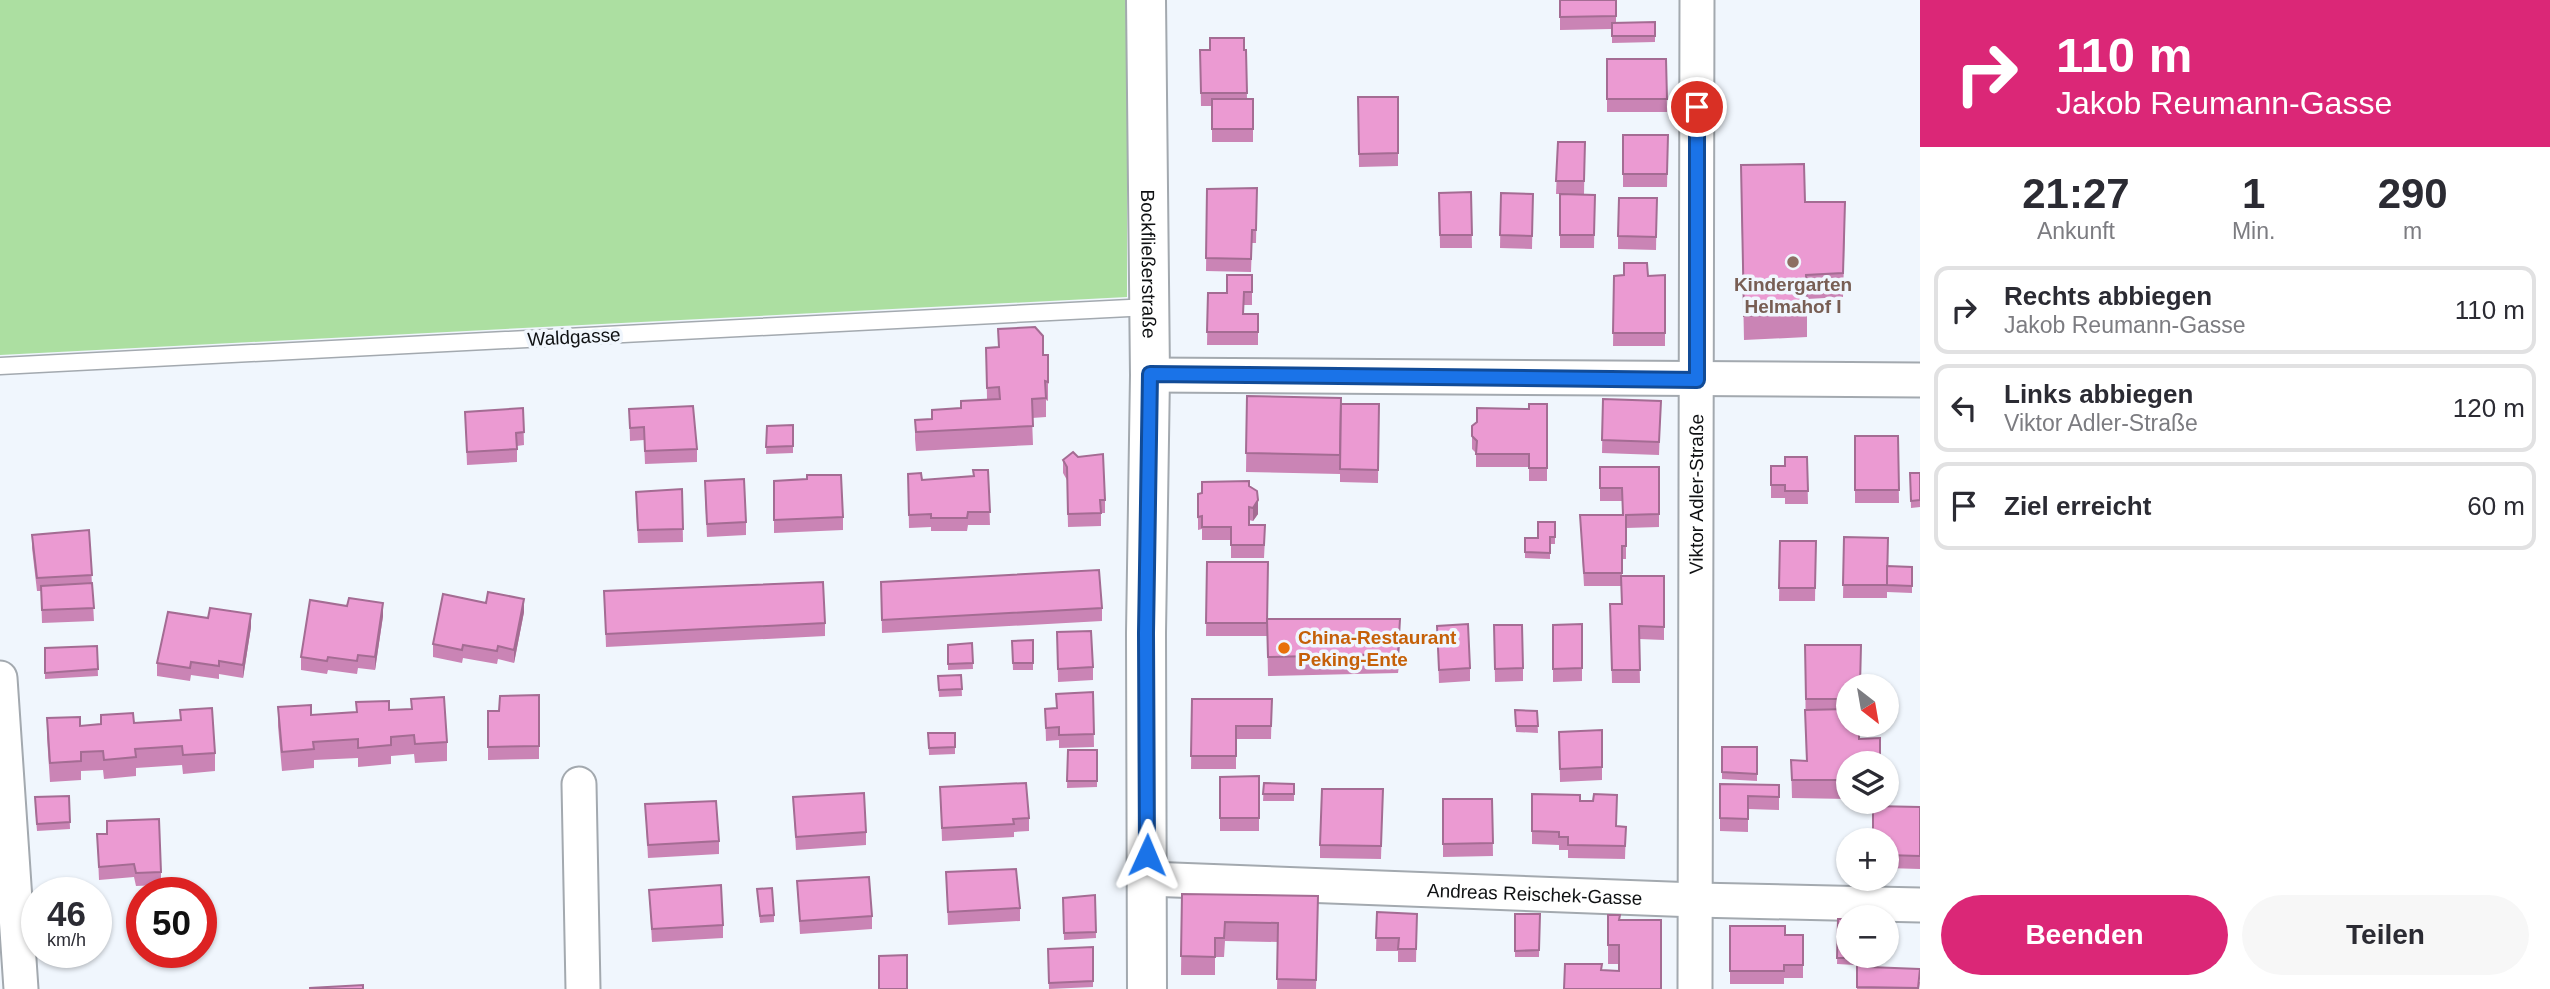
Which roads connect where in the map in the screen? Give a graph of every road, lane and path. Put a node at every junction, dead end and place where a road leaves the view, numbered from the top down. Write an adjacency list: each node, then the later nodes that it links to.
1 (1146, 0): 3 (main road, Bockfließerstraße)
2 (1697, 0): 6 (street, Viktor Adler-Straße)
3 (1149, 307): 4 (lane, Waldgasse); 5 (main road, Bockfließerstraße)
4 (0, 366)
5 (1150, 374): 6 (street); 10 (main road, Bockfließerstraße)
6 (1697, 380): 7 (street); 11 (street, Viktor Adler-Straße)
7 (1920, 380)
8 (0, 678): 13 (street)
9 (579, 783): 14 (street)
10 (1147, 879): 11 (street, Andreas Reischek-Gasse); 15 (main road, Bockfließerstraße)
11 (1696, 900): 12 (street, Andreas Reischek-Gasse); 16 (street, Viktor Adler-Straße)
12 (1920, 905)
13 (20, 989)
14 (583, 989)
15 (1147, 989)
16 (1695, 989)

